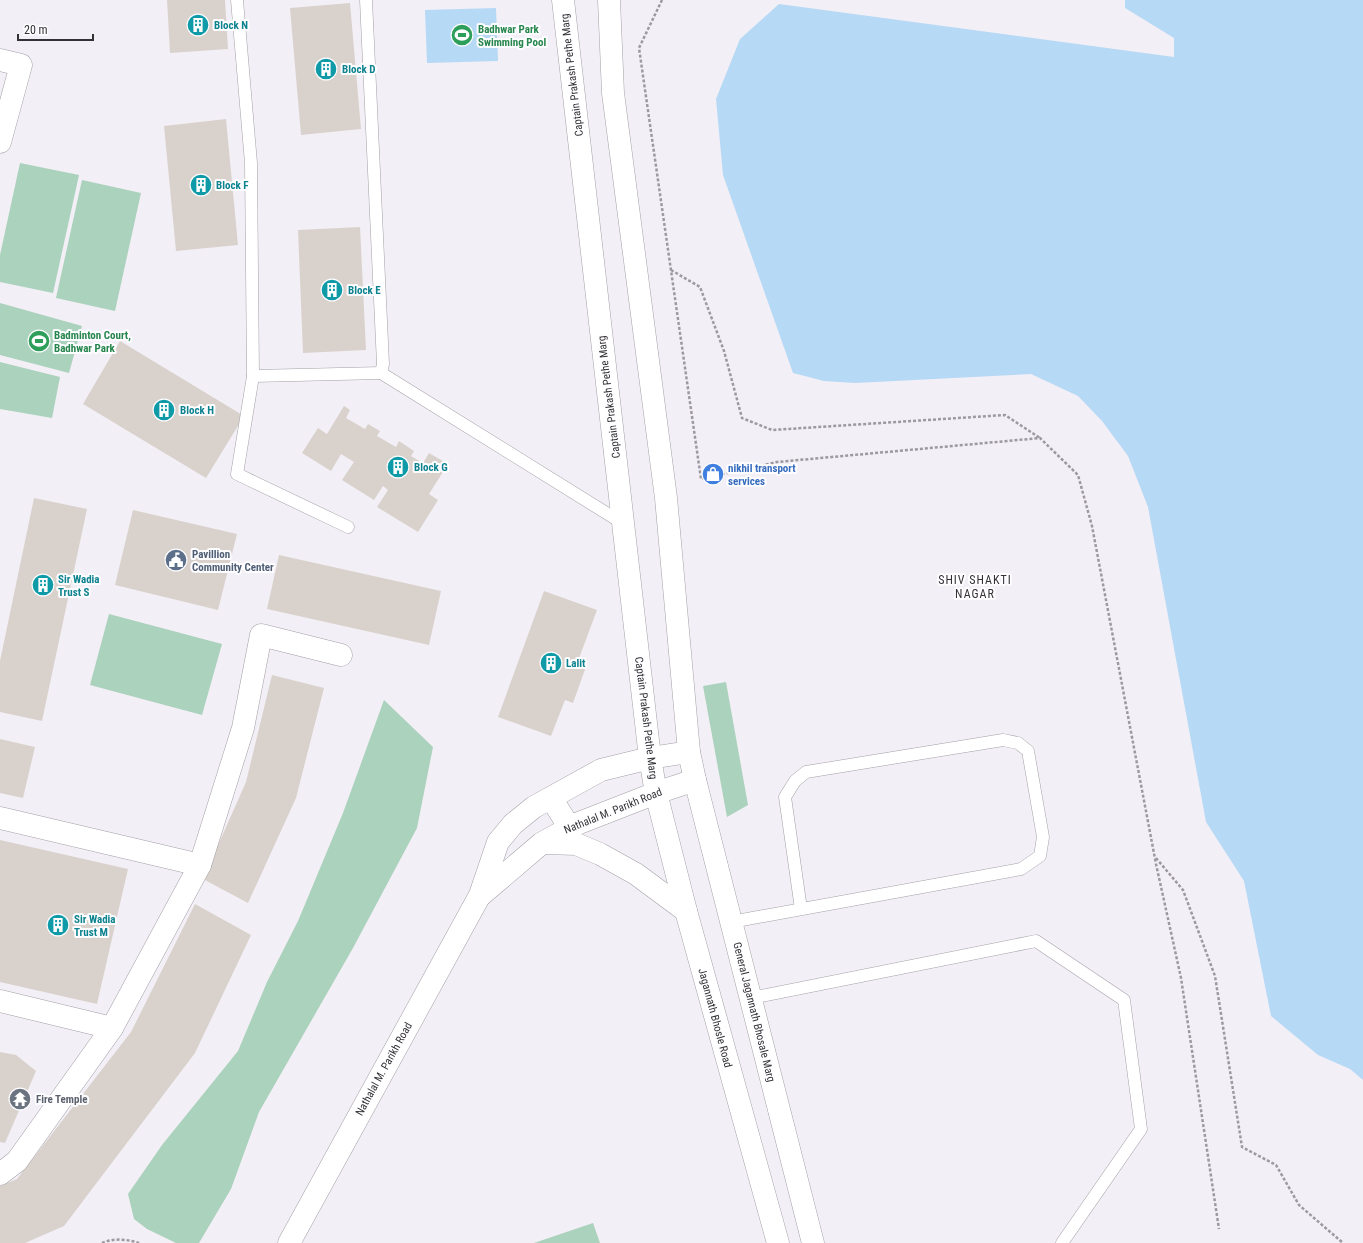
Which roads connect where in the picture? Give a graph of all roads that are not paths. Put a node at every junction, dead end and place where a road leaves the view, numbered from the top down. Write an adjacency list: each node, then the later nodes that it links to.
1 (237, 0): 8 (lane)
2 (366, 0): 7 (lane)
3 (563, 0): 9 (main road, Captain Prakash Pethe Marg)
4 (609, 0): 12 (main road)
5 (0, 60): 6 (main road)
6 (0, 142)
7 (381, 373): 8 (lane); 9 (lane)
8 (253, 376): 10 (lane)
9 (624, 524): 13 (main road, Captain Prakash Pethe Marg)
10 (348, 527)
11 (341, 655): 20 (main road)
12 (690, 752): 13 (main road, Nathalal M. Parikh Road); 14 (main road)
13 (650, 758): 15 (main road, Captain Prakash Pethe Marg); 16 (main road, Nathalal M. Parikh Road)
14 (695, 780): 15 (main road, Nathalal M. Parikh Road); 24 (main road, General Jagannath Bhosale Marg)
15 (656, 793): 18 (main road, Nathalal M. Parikh Road); 23 (main road, Jagannath Bhosle Road)
16 (551, 798): 18 (main road); 21 (main road, Nathalal M. Parikh Road)
17 (0, 818): 20 (main road)
18 (570, 828): 19 (main road, Nathalal M. Parikh Road)
19 (542, 843): 21 (main road, Nathalal M. Parikh Road); 23 (main road)
20 (200, 865): 27 (main road)
21 (480, 895): 29 (main road, Nathalal M. Parikh Road)
22 (801, 909): 22 (lane); 24 (lane)
23 (686, 911): 30 (main road, Jagannath Bhosle Road)
24 (731, 922): 25 (main road, General Jagannath Bhosale Marg)
25 (751, 998): 31 (main road, General Jagannath Bhosale Marg); 32 (lane)
26 (0, 1001): 27 (main road)
27 (112, 1028): 28 (main road)
28 (0, 1174)
29 (289, 1243)
30 (778, 1243)
31 (813, 1243)
32 (1062, 1243)

